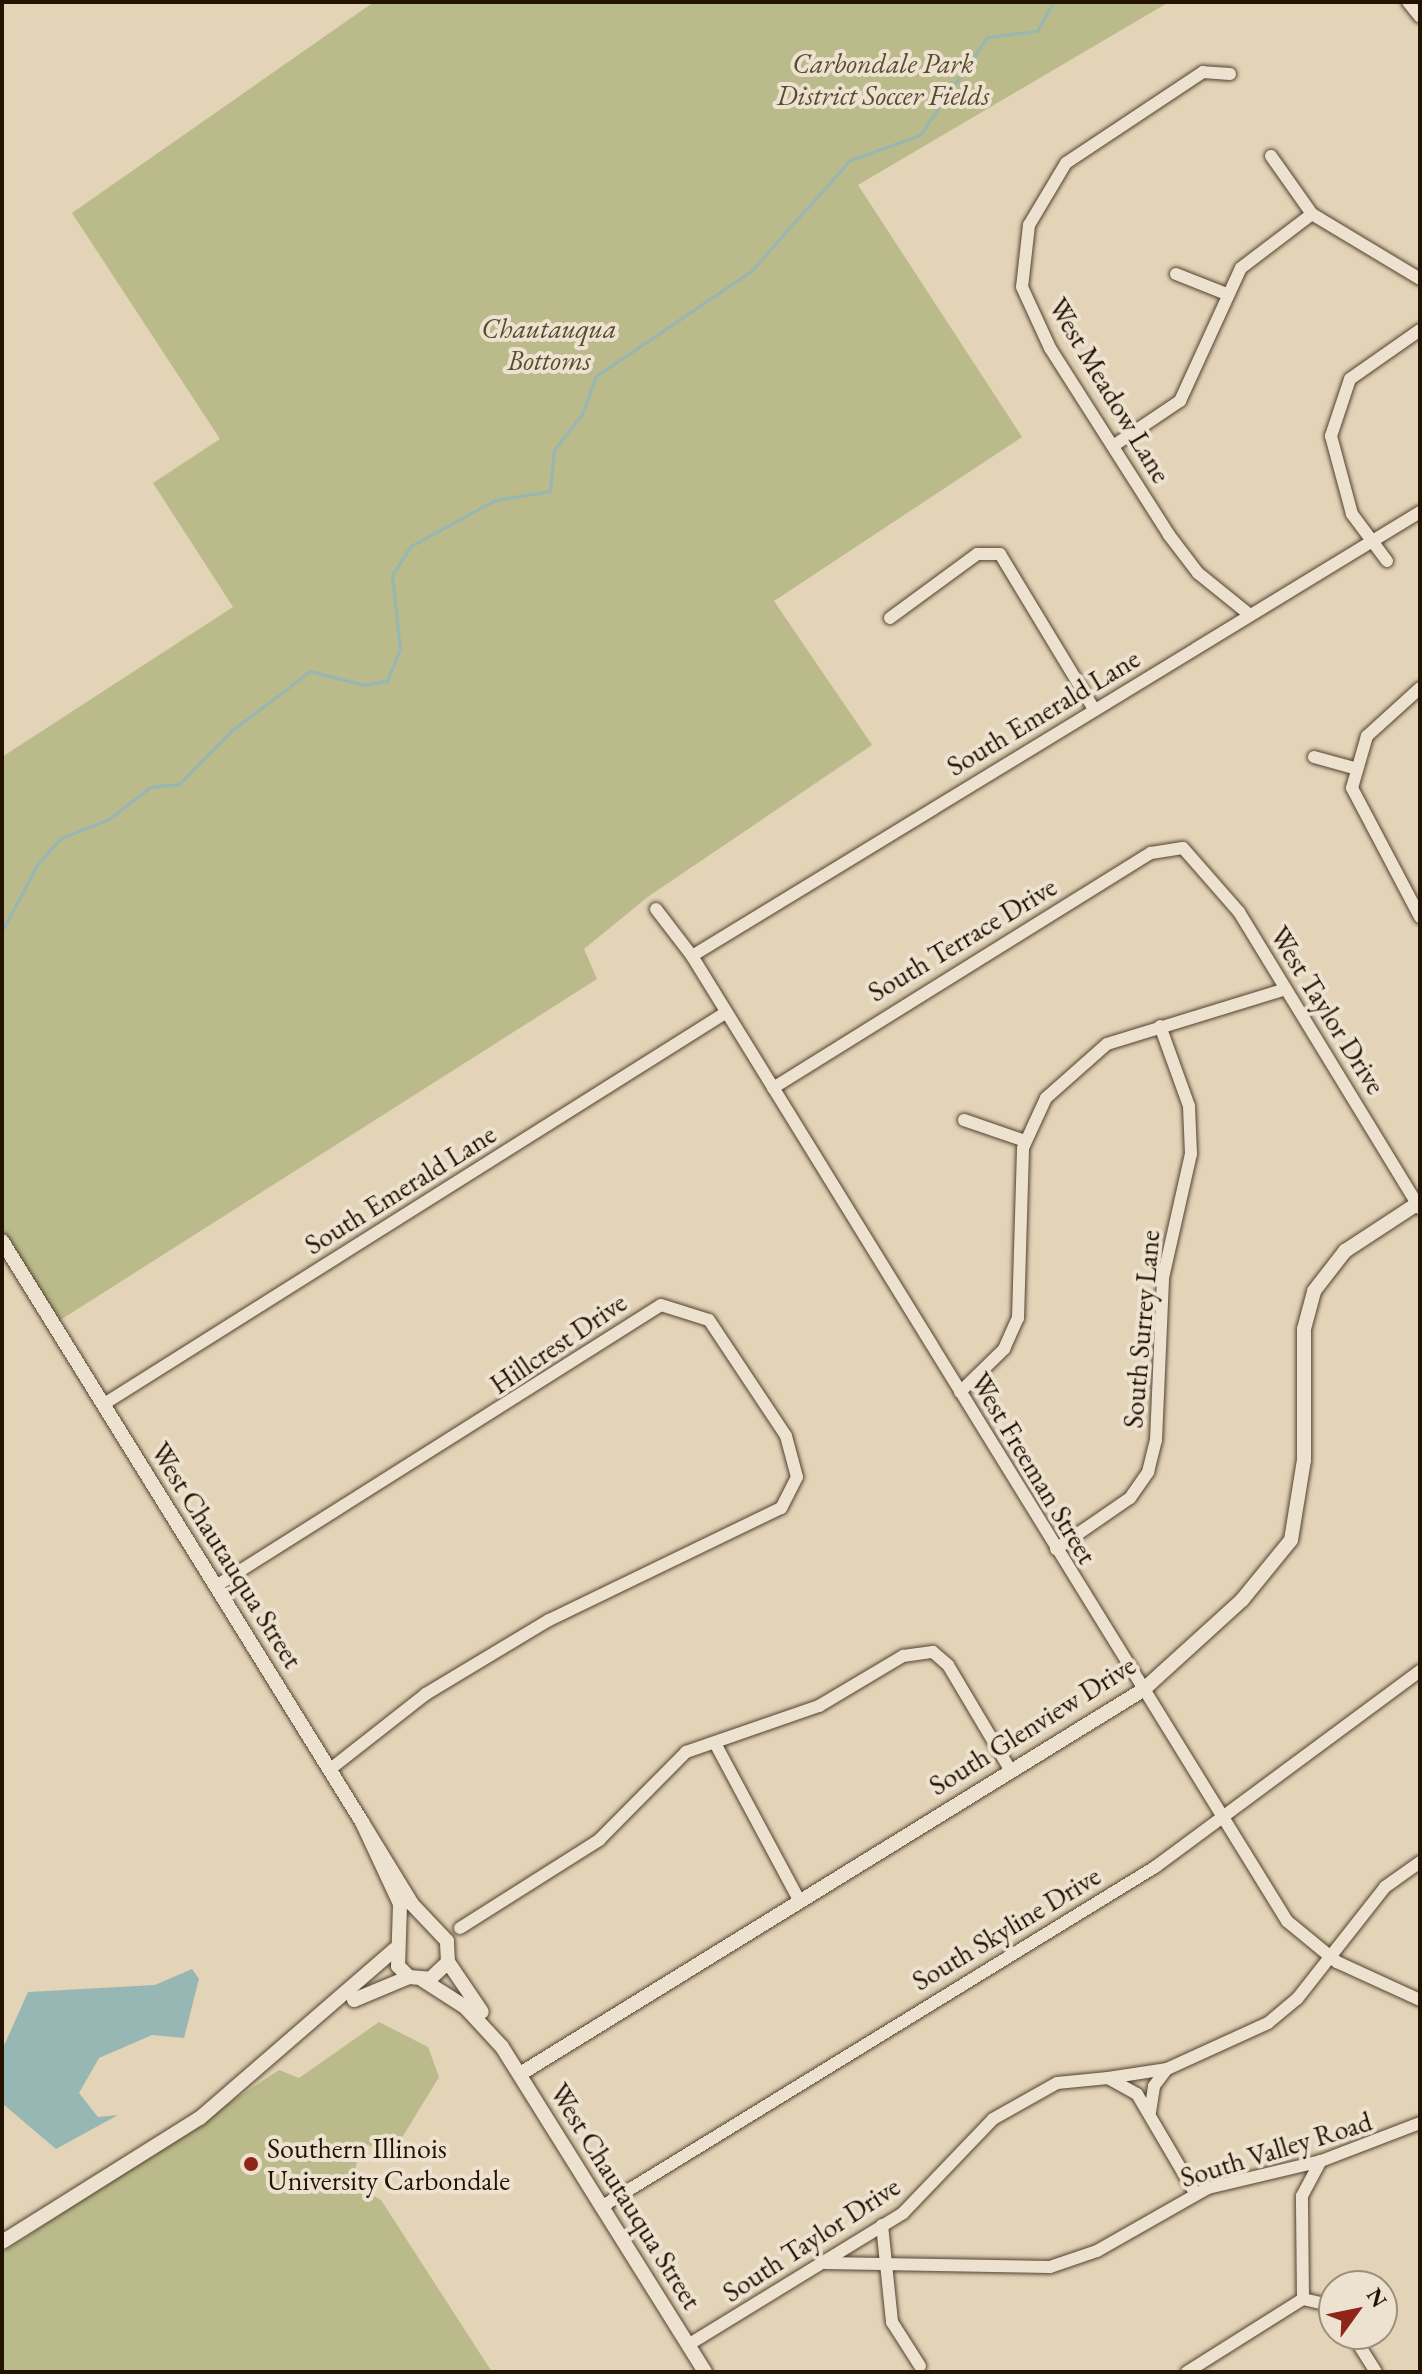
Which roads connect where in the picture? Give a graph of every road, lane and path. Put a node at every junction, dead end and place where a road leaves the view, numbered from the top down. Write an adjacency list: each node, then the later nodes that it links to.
1 (1408, 2): 2 (street)
2 (1420, 17)
3 (1230, 74): 10 (street, West Meadow Lane)
4 (1271, 156): 5 (street)
5 (1312, 214): 7 (street); 8 (street)
6 (1176, 274): 8 (street)
7 (1420, 279)
8 (1224, 293): 10 (street)
9 (1420, 330): 12 (street)
10 (1113, 446): 14 (street, West Meadow Lane)
11 (1420, 512): 12 (street, South Emerald Lane)
12 (1374, 542): 13 (street); 14 (street, South Emerald Lane)
13 (1387, 561)
14 (1250, 615): 17 (street, South Emerald Lane)
15 (890, 618): 17 (street)
16 (1420, 688): 19 (street)
17 (1094, 709): 23 (street, South Emerald Lane)
18 (1314, 757): 19 (street)
19 (1354, 768): 22 (street)
20 (1183, 848): 24 (street, West Taylor Drive); 27 (street, South Terrace Drive)
21 (656, 909): 23 (street, West Freeman Street)
22 (1419, 913)
23 (692, 956): 25 (street, West Freeman Street)
24 (1282, 990): 26 (street); 30 (street, West Taylor Drive)
25 (722, 1015): 27 (street, West Freeman Street); 33 (street, South Emerald Lane)
26 (1160, 1026): 29 (street); 34 (street, South Surrey Lane)
27 (773, 1088): 32 (street, West Freeman Street)
28 (964, 1120): 29 (street)
29 (1025, 1141): 32 (street)
30 (1419, 1205): 37 (street, South Glenview Drive)
31 (2, 1241): 33 (street, West Chautauqua Street)
32 (960, 1392): 34 (street, West Freeman Street)
33 (104, 1404): 35 (street, West Chautauqua Street)
34 (1056, 1549): 37 (street, West Freeman Street)
35 (216, 1586): 39 (street, West Chautauqua Street); 39 (street, Hillcrest Drive)
36 (1420, 1671): 41 (street, South Skyline Drive)
37 (1143, 1690): 40 (street, South Glenview Drive); 41 (street, West Freeman Street)
38 (716, 1745): 40 (street); 44 (street); 46 (street)
39 (329, 1770): 42 (street, West Chautauqua Street)
40 (1011, 1771): 44 (street, South Glenview Drive)
41 (1223, 1821): 49 (street, West Freeman Street); 62 (street, South Skyline Drive)
42 (362, 1822): 45 (street, West Chautauqua Street); 47 (street, West Chautauqua Street)
43 (1420, 1862): 49 (street)
44 (798, 1898): 56 (street, South Glenview Drive)
45 (431, 1927): 47 (street); 50 (street, West Chautauqua Street)
46 (460, 1928)
47 (401, 1934): 48 (street, West Chautauqua Street)
48 (395, 1949): 51 (street); 53 (street)
49 (1329, 1957): 52 (street, West Freeman Street); 55 (street)
50 (448, 1962): 51 (street); 54 (street, West Chautauqua Street)
51 (416, 1978): 53 (street); 54 (street, West Chautauqua Street)
52 (1420, 2000)
53 (320, 2020): 64 (street)
54 (502, 2047): 56 (street, West Chautauqua Street)
55 (1167, 2069): 57 (street, South Taylor Drive); 58 (street)
56 (520, 2074): 62 (street, West Chautauqua Street)
57 (1108, 2078): 58 (street); 63 (street, South Taylor Drive)
58 (1150, 2112): 61 (street)
59 (1420, 2123): 60 (street, South Valley Road)
60 (1321, 2161): 61 (street, South Valley Road); 67 (street)
61 (1195, 2193): 65 (street, South Valley Road)
62 (601, 2207): 69 (street, West Chautauqua Street)
63 (882, 2225): 65 (street); 66 (street, South Taylor Drive)
64 (2, 2242)
65 (884, 2262): 66 (street, South Valley Road); 71 (street)
66 (822, 2263): 69 (street, South Taylor Drive)
67 (1303, 2299): 68 (street); 73 (street)
68 (1318, 2302)
69 (688, 2345): 72 (street, West Chautauqua Street)
70 (1362, 2350): 74 (street)
71 (920, 2366)
72 (705, 2372)
73 (1188, 2372)
74 (1376, 2372)

